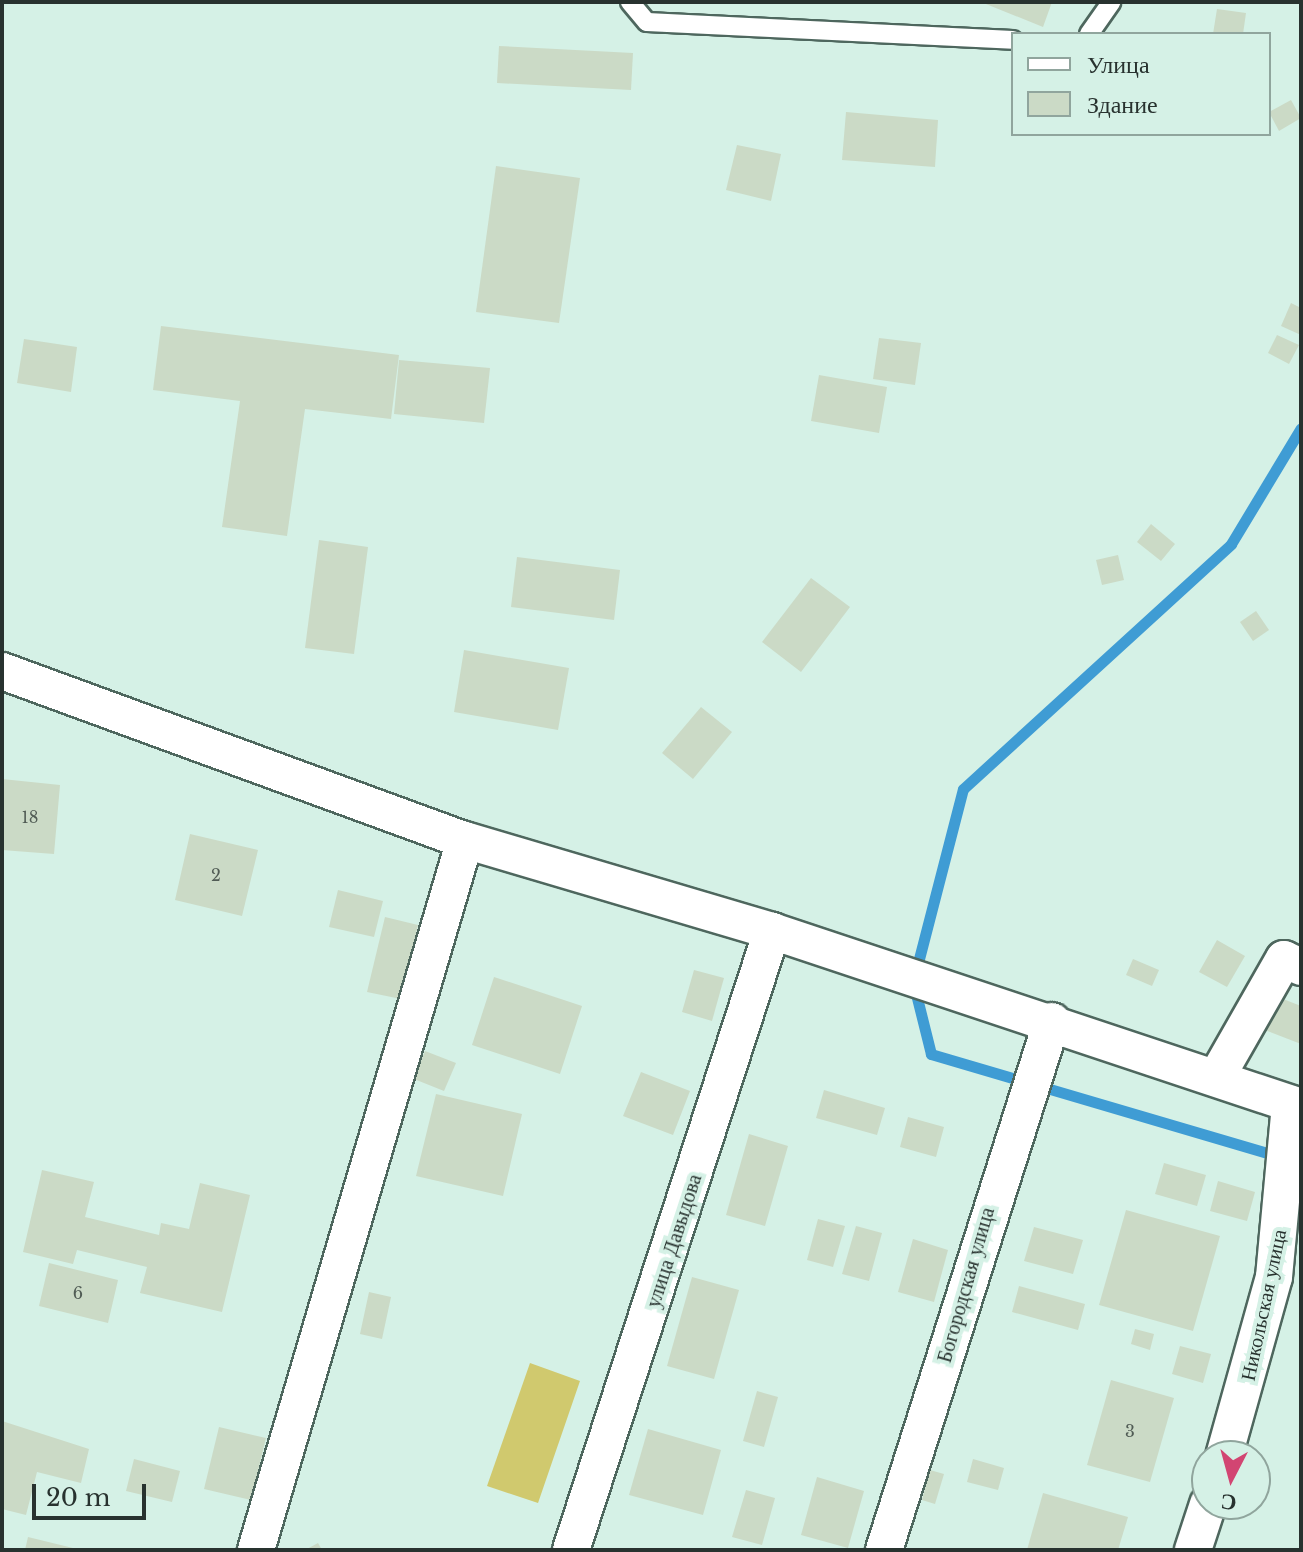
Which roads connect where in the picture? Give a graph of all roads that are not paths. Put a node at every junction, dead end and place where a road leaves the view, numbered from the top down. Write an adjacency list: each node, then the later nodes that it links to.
1 (630, 2): 4 (lane)
2 (1111, 2): 3 (lane)
3 (1090, 32)
4 (1011, 40)
5 (2, 671): 6 (street)
6 (465, 840): 7 (street); 14 (street)
7 (772, 931): 9 (street); 15 (street, улица Давыдова)
8 (1301, 967): 10 (street)
9 (1052, 1021): 10 (street); 16 (street, Богородская улица)
10 (1216, 1078): 11 (street)
11 (1296, 1105): 12 (street, Никольская улица)
12 (1228, 1440)
13 (1203, 1520): 17 (street)
14 (256, 1550)
15 (571, 1550)
16 (884, 1550)
17 (1193, 1550)

